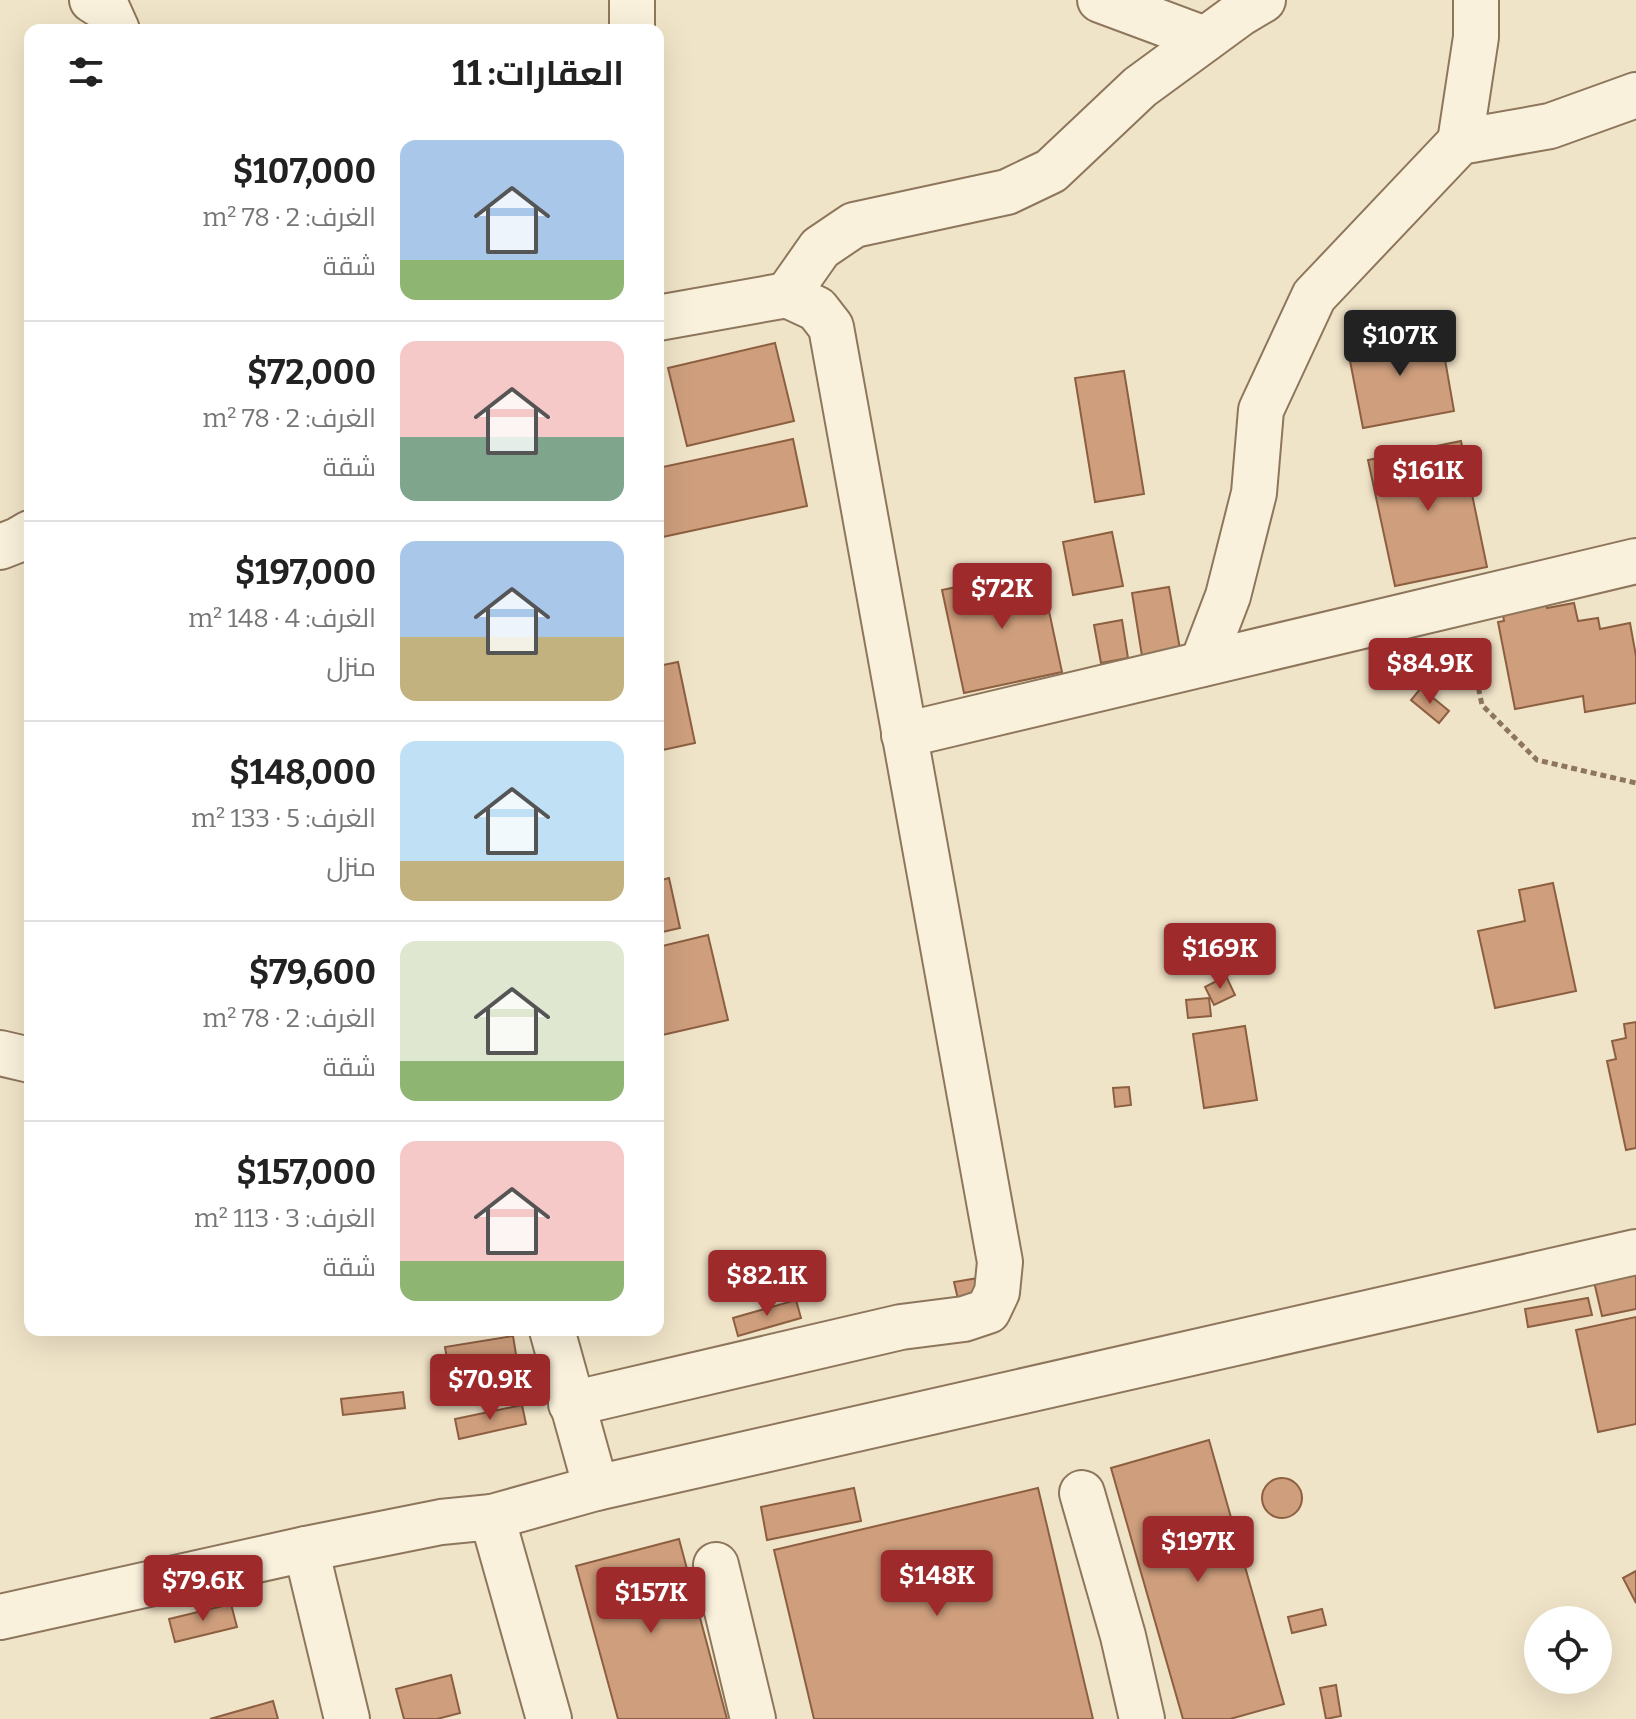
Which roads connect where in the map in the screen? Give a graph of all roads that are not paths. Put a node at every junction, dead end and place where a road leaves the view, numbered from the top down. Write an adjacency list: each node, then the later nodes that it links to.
1 (92, 0): 6 (street)
2 (632, 0): 7 (street)
3 (1100, 0): 8 (street)
4 (1263, 0): 8 (street)
5 (1476, 0): 10 (street)
6 (114, 24)
7 (632, 24)
8 (1205, 39): 11 (street)
9 (1636, 95): 10 (street)
10 (1460, 142): 16 (street)
11 (787, 295): 12 (street); 17 (street)
12 (664, 317)
13 (24, 536): 14 (street)
14 (0, 547)
15 (1636, 561): 16 (street)
16 (1202, 664): 17 (street)
17 (904, 735): 22 (street)
18 (0, 1053): 19 (street)
19 (24, 1059)
20 (1636, 1252): 23 (street)
21 (554, 1336): 22 (street)
22 (571, 1404): 23 (street)
23 (596, 1488): 25 (street)
24 (1082, 1493): 32 (street)
25 (492, 1517): 26 (street); 30 (street)
26 (306, 1549): 28 (street); 29 (street)
27 (716, 1565): 31 (street)
28 (0, 1617)
29 (347, 1719)
30 (549, 1719)
31 (753, 1719)
32 (1142, 1719)

